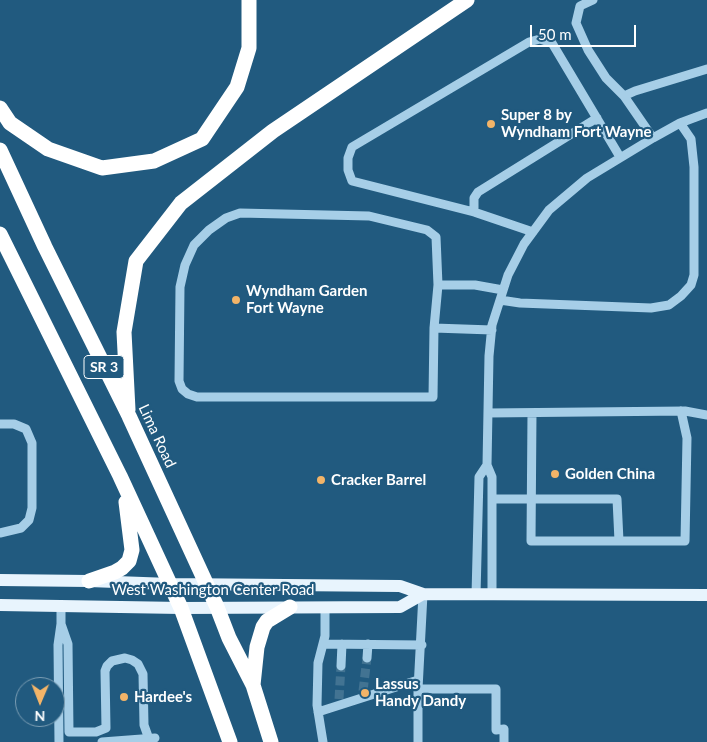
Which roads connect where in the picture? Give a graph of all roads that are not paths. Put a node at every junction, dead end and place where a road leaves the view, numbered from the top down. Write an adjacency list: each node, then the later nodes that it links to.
1 (249, 0): 6 (highway)
2 (466, 0): 24 (highway)
3 (593, 0): 5 (street)
4 (707, 69): 5 (street)
5 (624, 96): 10 (street)
6 (0, 108)
7 (707, 113): 9 (street)
8 (597, 118): 12 (street); 13 (street); 13 (street)
9 (680, 123): 10 (street); 17 (street)
10 (652, 138): 12 (street)
11 (0, 150): 24 (highway, Lima Road / SR 3)
12 (620, 157): 14 (street)
13 (474, 212): 14 (street)
14 (533, 232): 17 (street)
15 (0, 234): 27 (highway, SR 3)
16 (438, 285): 17 (street); 18 (street); 18 (street)
17 (502, 295): 19 (street)
18 (434, 328): 19 (street)
19 (492, 330): 22 (street)
20 (681, 411): 21 (street); 23 (street); 31 (street)
21 (532, 412): 22 (street); 29 (street)
22 (488, 413): 26 (street)
23 (707, 415)
24 (129, 416): 35 (highway, Lima Road / SR 3)
25 (0, 424): 30 (street)
26 (487, 465): 28 (street); 37 (street)
27 (123, 483): 33 (highway); 34 (highway, SR 3)
28 (492, 499): 29 (street); 38 (street)
29 (531, 499): 31 (street); 31 (street)
30 (0, 533)
31 (619, 541)
32 (0, 580): 33 (main road, West Washington Center Road)
33 (89, 581): 34 (main road, West Washington Center Road)
34 (170, 584): 35 (main road, West Washington Center Road); 45 (highway, SR 3)
35 (206, 584): 36 (main road, West Washington Center Road); 42 (highway, Lima Road / SR 3)
36 (423, 594): 37 (main road, West Washington Center Road); 44 (main road, West Washington Center Road); 50 (street)
37 (476, 595): 38 (main road, West Washington Center Road)
38 (492, 595): 39 (main road, West Washington Center Road)
39 (707, 595)
40 (0, 605): 41 (main road, West Washington Center Road)
41 (61, 606): 45 (main road, West Washington Center Road); 46 (street)
42 (217, 607): 43 (main road, West Washington Center Road); 45 (main road, West Washington Center Road); 53 (highway, Lima Road / SR 3)
43 (290, 607): 44 (main road, West Washington Center Road); 53 (highway)
44 (325, 607): 47 (street)
45 (181, 608): 61 (highway, SR 3)
46 (61, 624): 56 (street); 58 (street)
47 (323, 644): 48 (street); 55 (street)
48 (342, 644): 49 (street); 52 (street)
49 (368, 644): 50 (street); 51 (street)
50 (422, 645): 54 (street)
51 (367, 658)
52 (341, 666)
53 (253, 685): 62 (highway, Lima Road / SR 3)
54 (418, 685): 55 (street); 64 (street); 65 (street)
55 (318, 712): 63 (street)
56 (96, 732): 57 (street); 59 (street)
57 (151, 739): 60 (street)
58 (59, 742)
59 (96, 742)
60 (102, 742)
61 (230, 742)
62 (271, 742)
63 (323, 742)
64 (418, 742)
65 (504, 742)

